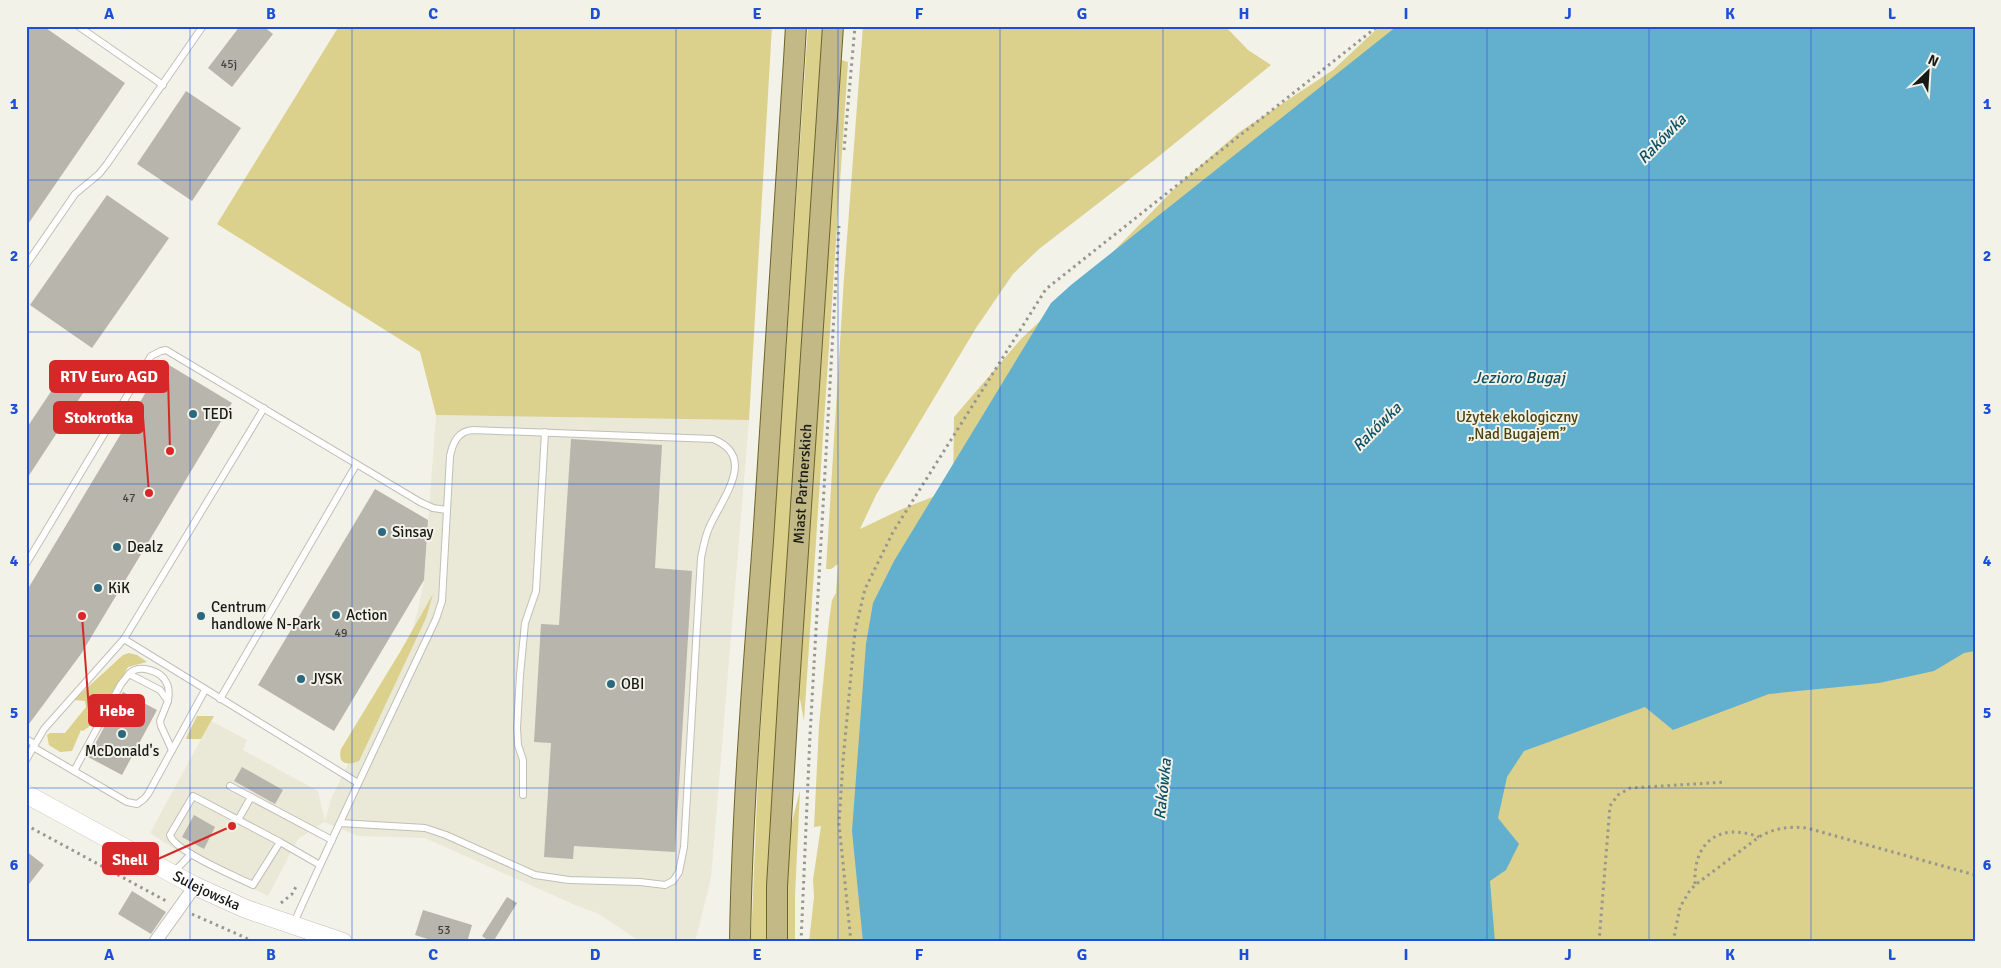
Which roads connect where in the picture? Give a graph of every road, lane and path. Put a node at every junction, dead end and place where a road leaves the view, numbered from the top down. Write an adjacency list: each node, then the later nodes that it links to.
1 (78, 26): 7 (lane)
2 (203, 26): 7 (lane)
3 (796, 26): 49 (main road)
4 (833, 26): 50 (main road, Miast Partnerskich)
5 (855, 26): 8 (path)
6 (1378, 26): 52 (path)
7 (163, 84): 10 (lane)
8 (844, 157)
9 (839, 226): 51 (path)
10 (26, 265)
11 (264, 408): 13 (lane); 15 (lane); 16 (lane)
12 (546, 432): 14 (lane); 30 (lane); 33 (lane)
13 (356, 465): 14 (lane); 19 (lane)
14 (447, 510): 27 (lane)
15 (26, 564)
16 (124, 639): 18 (lane); 22 (lane)
17 (129, 674): 20 (lane); 20 (lane); 25 (lane)
18 (205, 690): 19 (lane); 23 (lane)
19 (220, 699): 27 (lane)
20 (168, 702): 23 (lane)
21 (26, 739): 22 (lane)
22 (34, 746): 24 (lane); 25 (lane)
23 (172, 750): 25 (lane)
24 (26, 760)
25 (74, 771)
26 (1726, 782): 53 (path)
27 (358, 783): 33 (lane)
28 (230, 786): 31 (lane)
29 (26, 794): 40 (main road, Sulejowska)
30 (523, 795)
31 (251, 797): 32 (lane); 36 (lane)
32 (238, 820): 37 (lane); 38 (lane)
33 (340, 822): 36 (lane)
34 (26, 825): 44 (path)
35 (1760, 837): 41 (path); 42 (path); 42 (path)
36 (332, 840): 39 (lane)
37 (280, 842): 38 (lane); 39 (lane)
38 (191, 854): 40 (lane)
39 (320, 865): 45 (lane)
40 (173, 874): 43 (main road, Sulejowska)
41 (1975, 876)
42 (1695, 885): 54 (path)
43 (195, 886): 44 (street); 45 (main road, Sulejowska)
44 (180, 908): 46 (street); 47 (path)
45 (292, 926): 48 (main road, Sulejowska)
46 (155, 942)
47 (255, 942)
48 (342, 942)
49 (740, 942)
50 (777, 942)
51 (801, 942)
52 (851, 942)
53 (1599, 942)
54 (1673, 942)

